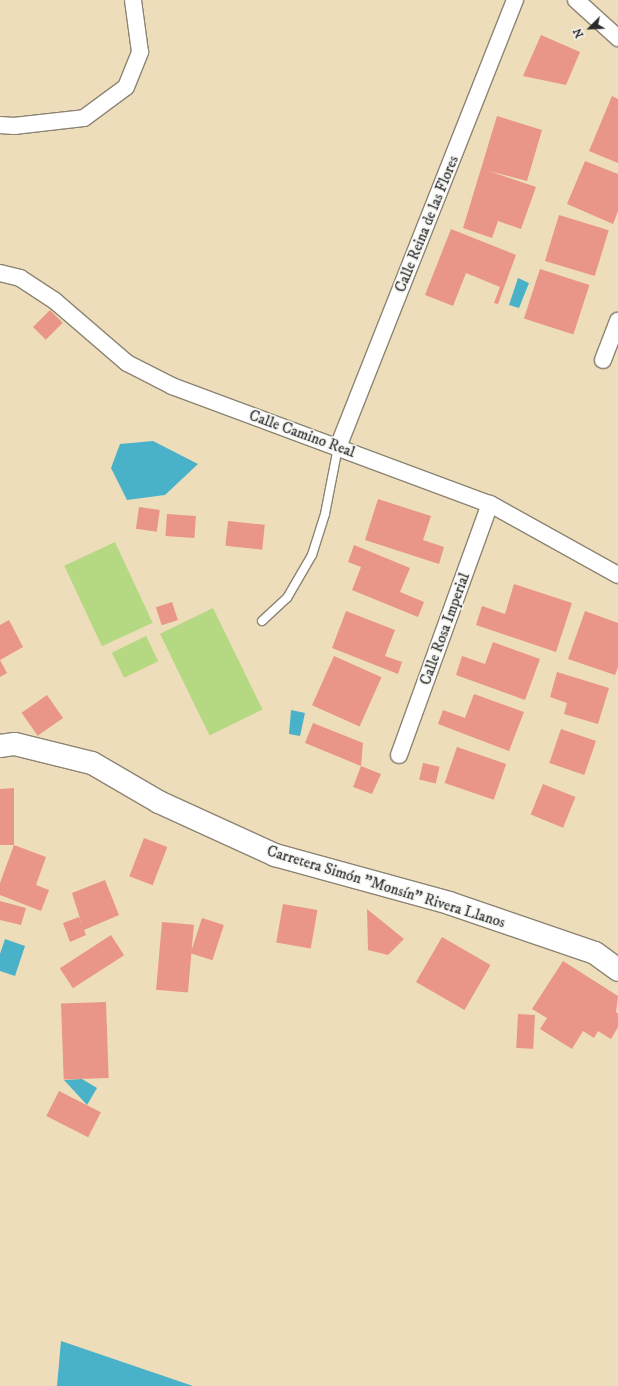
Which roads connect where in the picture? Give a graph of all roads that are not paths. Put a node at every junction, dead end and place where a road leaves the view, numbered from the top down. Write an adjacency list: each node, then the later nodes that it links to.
1 (133, 0): 5 (street)
2 (515, 0): 9 (street, Calle Reina de las Flores)
3 (576, 0): 4 (street)
4 (618, 38)
5 (0, 125)
6 (0, 273): 9 (street, Calle Camino Real)
7 (618, 321): 8 (street)
8 (603, 360)
9 (338, 447): 10 (street, Calle Camino Real); 12 (lane)
10 (490, 504): 11 (street, Calle Camino Real); 14 (street, Calle Rosa Imperial)
11 (618, 576)
12 (262, 621)
13 (0, 746): 15 (street, Carretera Simón "Monsín" Rivera Llanos)
14 (399, 755)
15 (618, 970)

